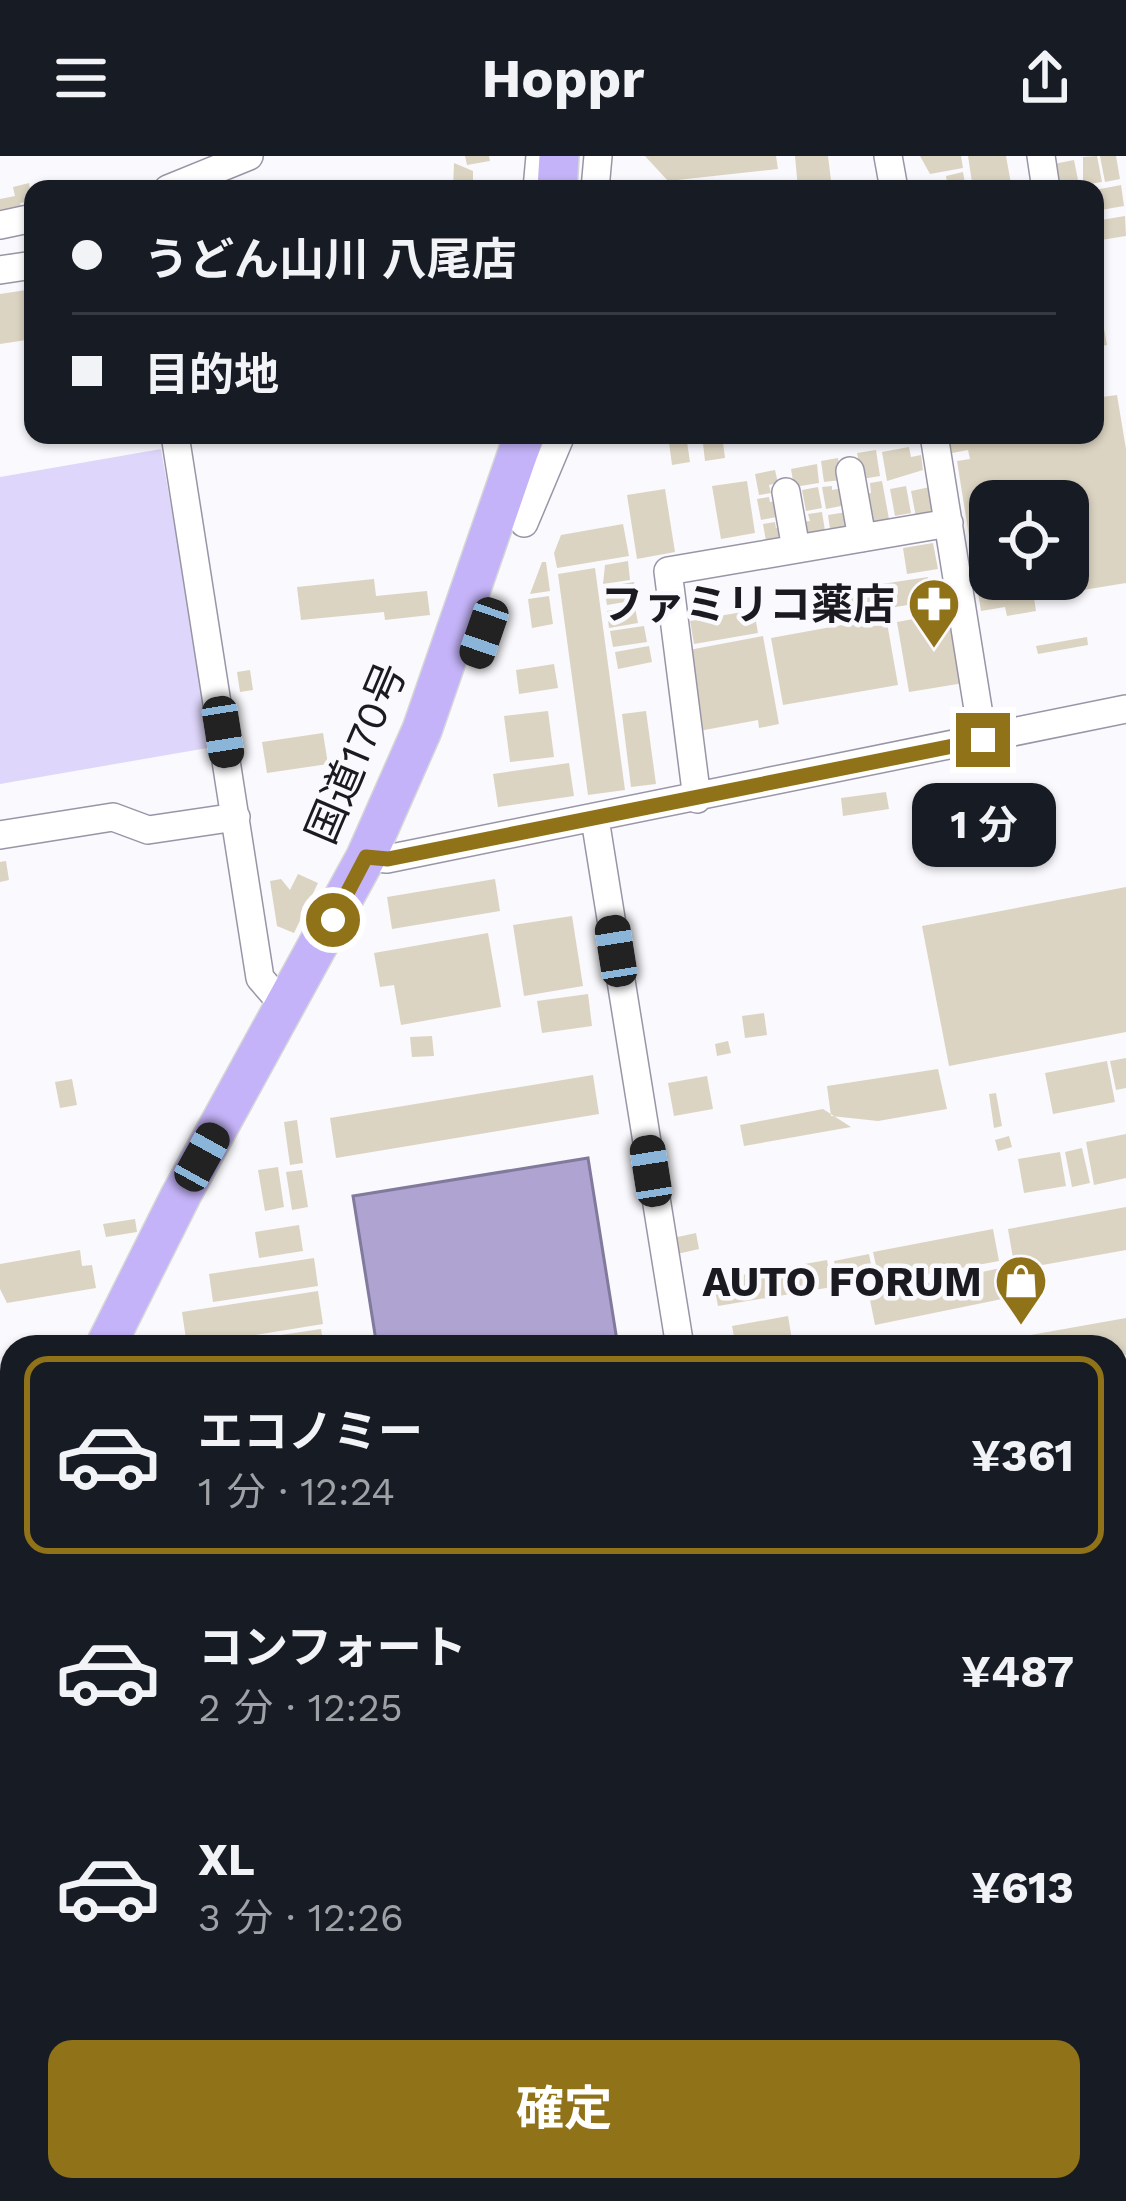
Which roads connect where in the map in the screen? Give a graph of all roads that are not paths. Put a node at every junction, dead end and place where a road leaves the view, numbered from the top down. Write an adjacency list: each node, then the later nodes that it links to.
1 (249, 156): 2 (street)
2 (190, 180)
3 (176, 444): 18 (street)
4 (508, 444): 11 (street)
5 (523, 444): 11 (highway, 国道170号)
6 (541, 444): 11 (highway, 国道170号)
7 (556, 444): 11 (street)
8 (936, 444): 12 (street)
9 (850, 472): 13 (street)
10 (786, 492): 14 (street)
11 (511, 521): 21 (highway, 国道170号)
12 (949, 523): 13 (street); 16 (street)
13 (862, 538): 14 (street)
14 (796, 549): 17 (street)
15 (1126, 709): 16 (street)
16 (983, 740): 17 (street)
17 (697, 799): 19 (street)
18 (236, 817): 20 (street); 22 (street)
19 (595, 819): 21 (street); 25 (street)
20 (0, 835)
21 (377, 858): 22 (highway, 国道170号); 24 (highway, 国道170号)
22 (286, 1007): 23 (highway, 国道170号)
23 (111, 1335)
24 (136, 1335)
25 (678, 1335)

